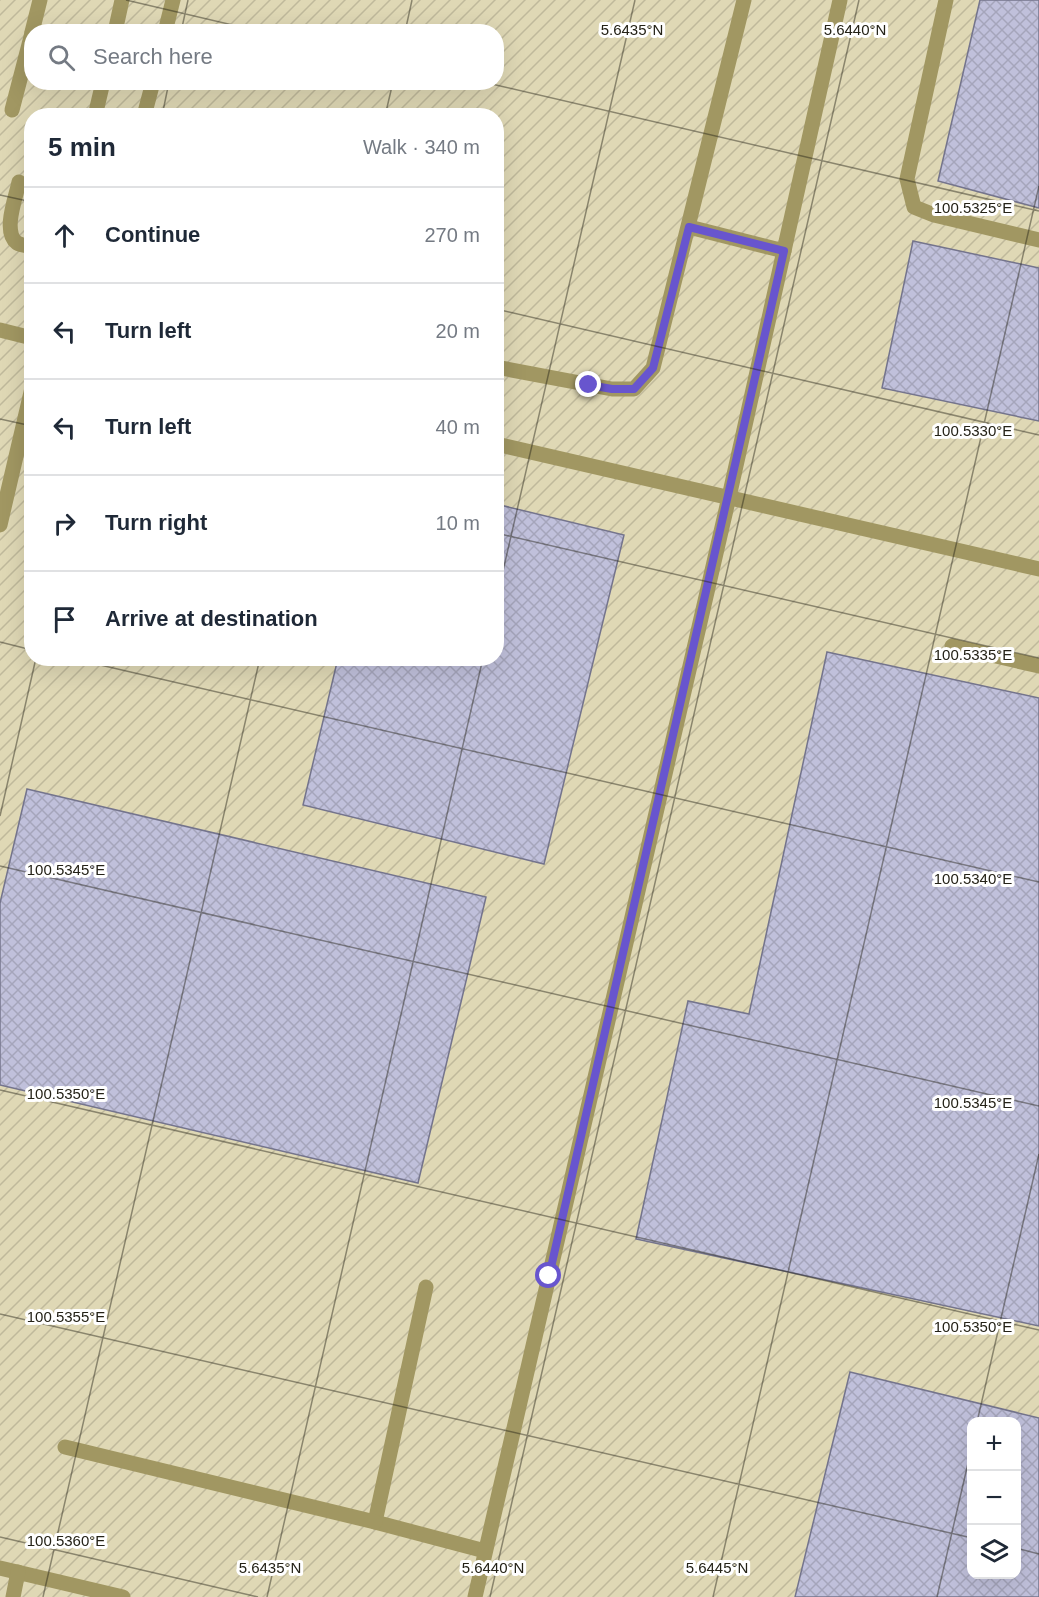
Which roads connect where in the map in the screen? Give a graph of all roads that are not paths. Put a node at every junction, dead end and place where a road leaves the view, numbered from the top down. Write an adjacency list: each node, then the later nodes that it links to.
1 (40, 0): 7 (street)
2 (122, 0): 8 (street)
3 (173, 0): 9 (street)
4 (744, 0): 17 (street)
5 (840, 0): 20 (street)
6 (946, 0): 18 (street)
7 (34, 24)
8 (117, 24)
9 (167, 24)
10 (24, 63): 15 (street)
11 (101, 90): 13 (street)
12 (151, 90): 14 (street)
13 (97, 108)
14 (146, 108)
15 (12, 110)
16 (19, 182): 19 (street)
17 (689, 227): 20 (street); 23 (street)
18 (1039, 240)
19 (24, 245)
20 (784, 251): 26 (street)
21 (0, 330): 22 (street)
22 (24, 336)
23 (504, 369)
24 (24, 422): 27 (street)
25 (504, 446): 26 (street)
26 (729, 497): 28 (street); 34 (street)
27 (0, 525)
28 (1039, 569)
29 (952, 646): 30 (street)
30 (1039, 666)
31 (426, 1287): 33 (street)
32 (65, 1446): 33 (street)
33 (375, 1522): 34 (street)
34 (485, 1551): 39 (street)
35 (0, 1568): 36 (street)
36 (18, 1572): 37 (street); 38 (street)
37 (13, 1597)
38 (123, 1597)
39 (475, 1597)

